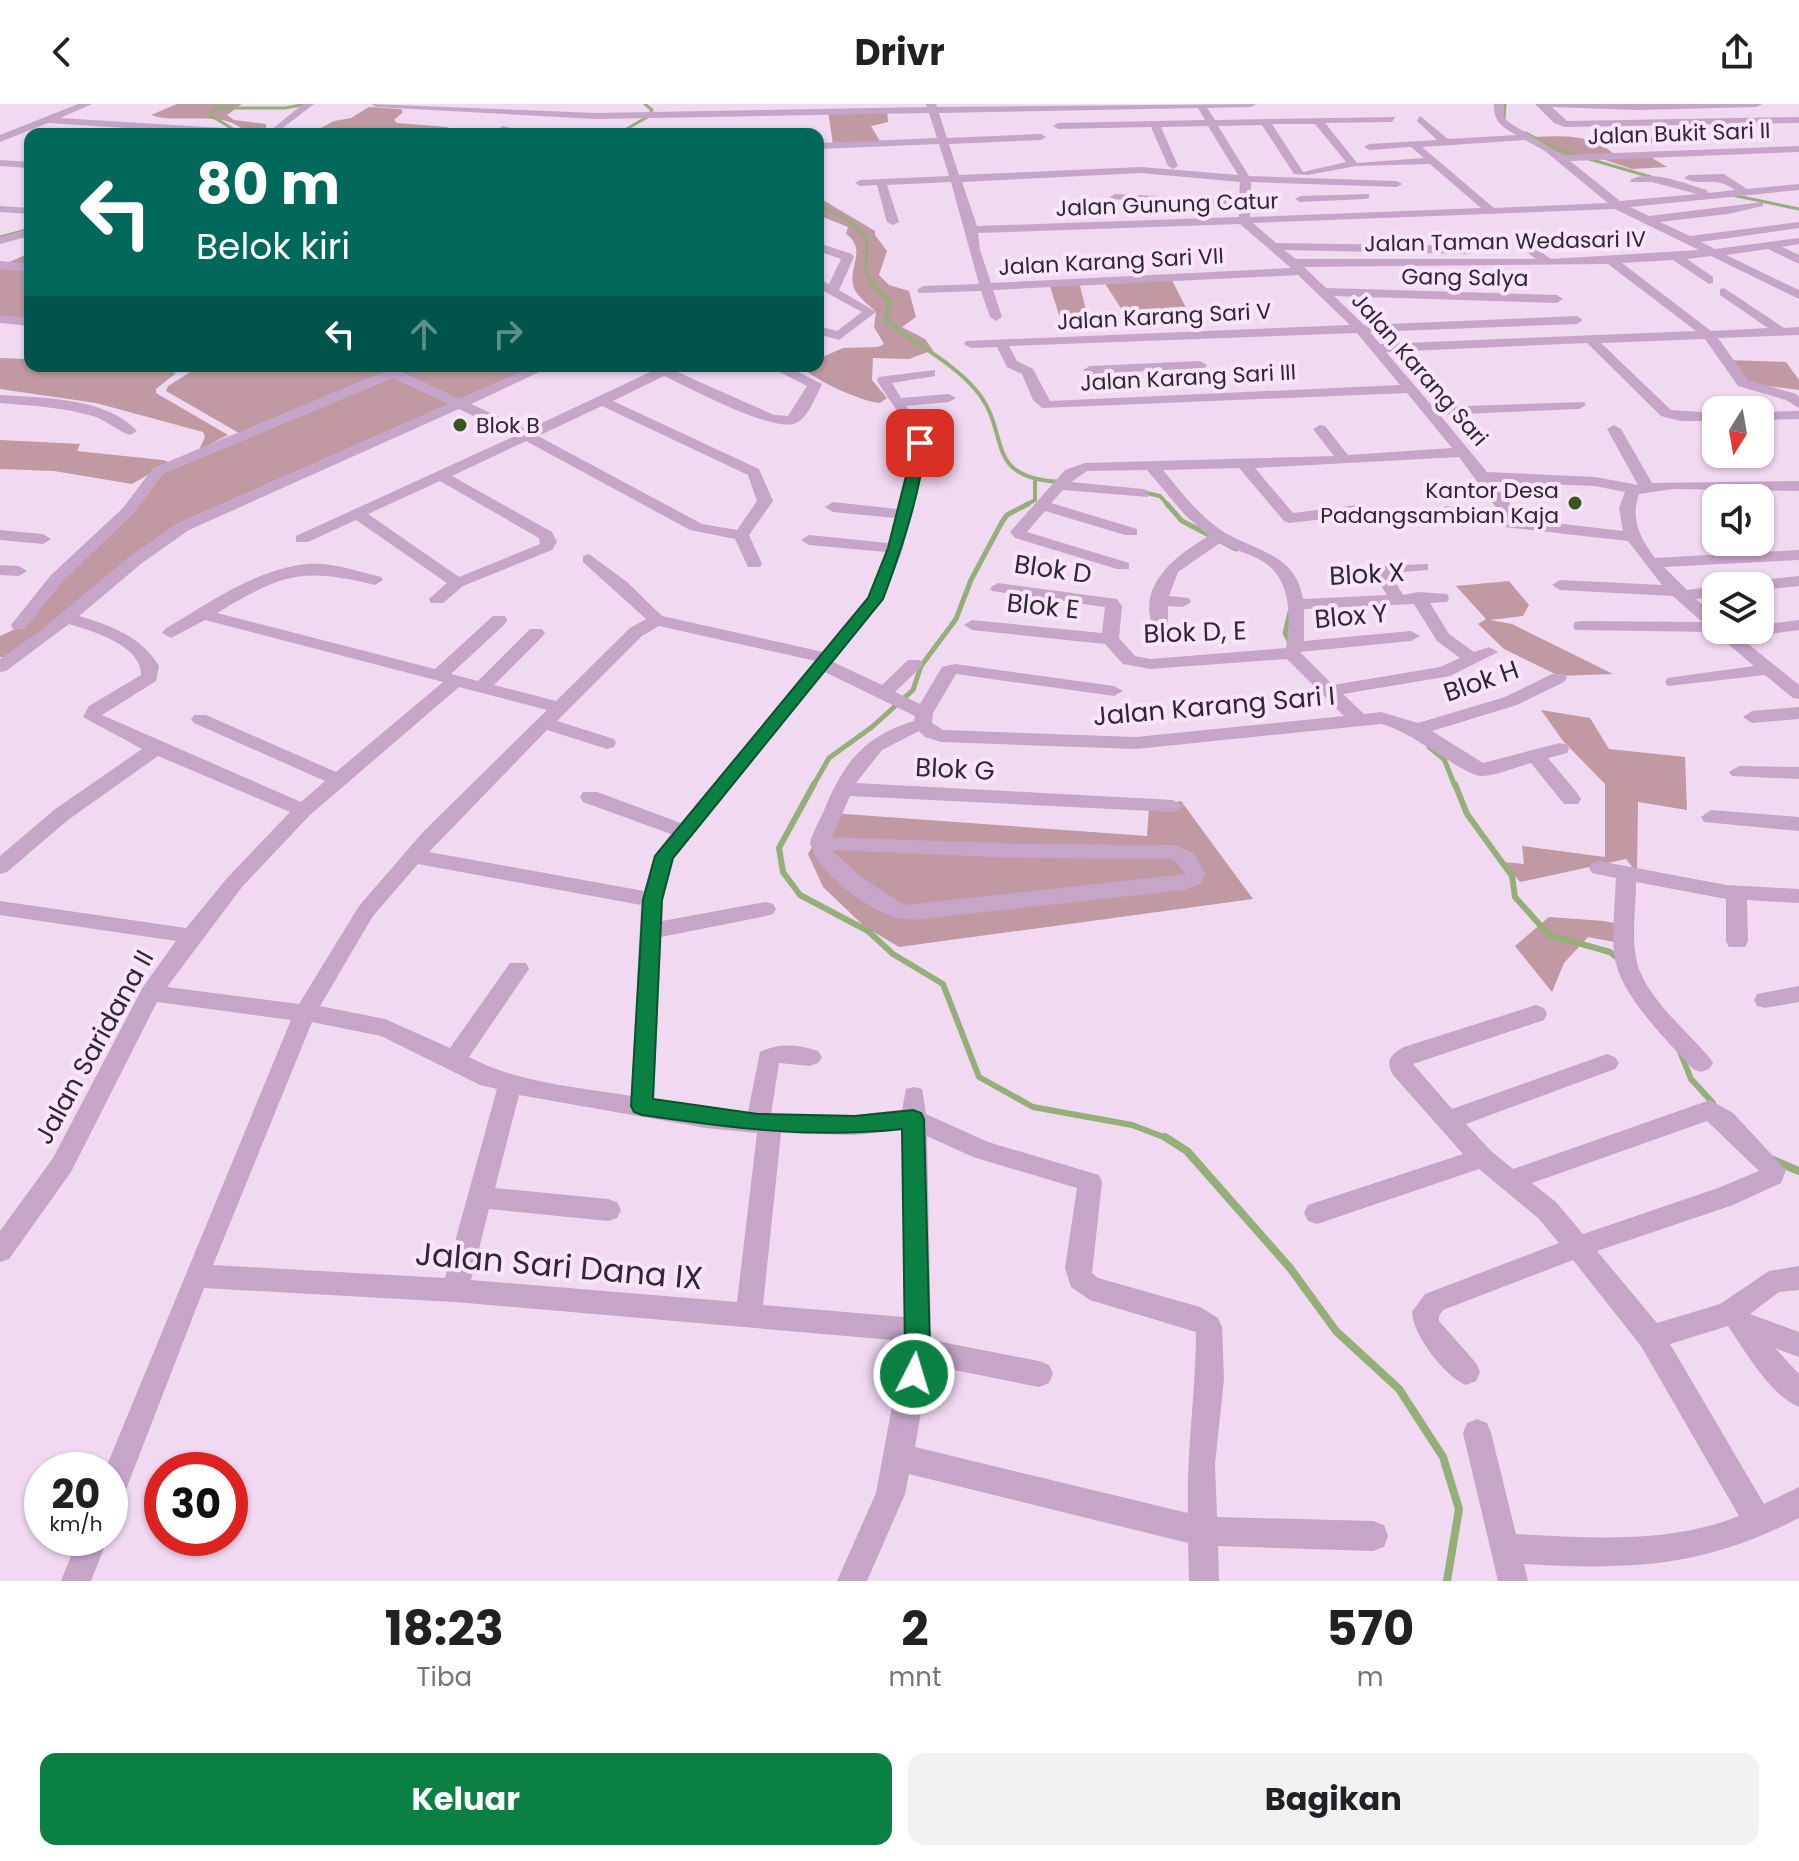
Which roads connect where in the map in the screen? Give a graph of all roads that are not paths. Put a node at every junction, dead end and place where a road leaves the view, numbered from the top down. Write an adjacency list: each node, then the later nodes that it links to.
1 (87, 104): 20 (street)
2 (309, 104): 34 (street)
3 (376, 104): 17 (street)
4 (1200, 104): 5 (street); 10 (street); 24 (street)
5 (1251, 104)
6 (1499, 104): 39 (street)
7 (1543, 104): 11 (street); 29 (street)
8 (1732, 104): 9 (street); 14 (street)
9 (1757, 104)
10 (1120, 105): 13 (street); 27 (street)
11 (1621, 106): 14 (street)
12 (824, 107): 13 (street); 15 (street)
13 (932, 107): 44 (street)
14 (1665, 107): 25 (street)
15 (738, 108): 16 (street)
16 (641, 110): 17 (street)
17 (573, 116): 26 (street)
18 (1392, 119): 22 (street)
19 (1420, 119): 46 (street)
20 (42, 120): 32 (street); 33 (street)
21 (1799, 120): 36 (street)
22 (1318, 121): 23 (street); 54 (street)
23 (1265, 122): 24 (street); 58 (street)
24 (1212, 123): 28 (street); 59 (street)
25 (1687, 124): 29 (street); 36 (street)
26 (564, 125)
27 (1129, 125): 28 (street); 30 (street)
28 (1155, 125): 56 (street)
29 (1646, 125): 43 (street)
30 (1058, 126)
31 (24, 128): 40 (street)
32 (24, 128)
33 (173, 128)
34 (277, 128)
35 (1799, 128): 36 (street); 37 (street)
36 (1749, 130): 42 (street)
37 (1785, 131)
38 (1041, 137): 44 (street)
39 (1525, 137): 46 (street); 51 (street)
40 (0, 139)
41 (1706, 139): 43 (street)
42 (1734, 139)
43 (1664, 140): 45 (street)
44 (944, 141): 48 (street); 60 (street)
45 (1613, 141)
46 (1447, 143): 47 (street)
47 (1413, 144): 49 (street); 52 (street)
48 (824, 146)
49 (1369, 147)
50 (1799, 149): 51 (street, Jalan Bukit Sari II)
51 (1561, 158): 76 (street)
52 (1434, 161): 54 (street); 79 (street)
53 (0, 163): 55 (street)
54 (1356, 164): 58 (street)
55 (24, 165)
56 (1173, 166)
57 (1104, 172): 59 (street); 60 (street); 71 (street)
58 (1298, 172): 59 (street)
59 (1244, 176): 65 (street); 74 (street)
60 (956, 178): 63 (street); 86 (street)
61 (1689, 178): 68 (street)
62 (1635, 180): 70 (street)
63 (881, 182): 64 (street); 82 (street)
64 (860, 183)
65 (1338, 183): 66 (street); 72 (street)
66 (1397, 184)
67 (1799, 187): 68 (street, Jalan Gunung Catur)
68 (1746, 193): 70 (street, Jalan Gunung Catur)
69 (1405, 195): 72 (street)
70 (1719, 195): 76 (street, Jalan Gunung Catur)
71 (1115, 197): 74 (street); 85 (street)
72 (1349, 197): 73 (street); 80 (street)
73 (1300, 199)
74 (1244, 204): 83 (street)
75 (1759, 204): 81 (street)
76 (1619, 206): 79 (street, Jalan Gunung Catur); 81 (street)
77 (0, 209): 78 (street)
78 (24, 211)
79 (1492, 212): 80 (street, Jalan Gunung Catur)
80 (1364, 216): 83 (street, Jalan Gunung Catur)
81 (1648, 220): 88 (street)
82 (893, 222)
83 (1244, 222): 85 (street, Jalan Gunung Catur); 91 (street, Jalan Karang Sari)
84 (1799, 225): 88 (street)
85 (1128, 226): 86 (street, Jalan Gunung Catur)
86 (972, 230): 107 (street)
87 (24, 234): 89 (street)
88 (1689, 240): 96 (street)
89 (0, 241)
90 (1799, 241): 92 (street, Jalan Taman Wedasari IV)
91 (1274, 246): 95 (street); 103 (street, Jalan Karang Sari)
92 (1771, 246): 96 (street, Jalan Taman Wedasari IV); 98 (street)
93 (1549, 247): 100 (street)
94 (824, 249): 109 (street)
95 (1471, 250)
96 (1718, 253): 97 (street, Jalan Taman Wedasari IV); 108 (street)
97 (1677, 257): 99 (street, Jalan Taman Wedasari IV); 105 (street)
98 (1799, 260)
99 (1611, 261): 100 (street, Jalan Taman Wedasari IV); 122 (street)
100 (1549, 263): 104 (street, Jalan Taman Wedasari IV)
101 (0, 265): 102 (street)
102 (24, 267)
103 (1297, 267): 104 (street, Jalan Taman Wedasari IV); 107 (street, Jalan Karang Sari VII); 111 (street, Jalan Karang Sari)
104 (1507, 275): 111 (street, Gang Salya)
105 (1709, 280)
106 (824, 285): 109 (street)
107 (987, 287): 110 (street, Jalan Karang Sari VII); 114 (street)
108 (1793, 287): 113 (street)
109 (833, 289): 121 (street)
110 (923, 290)
111 (1323, 292): 118 (street, Jalan Karang Sari)
112 (1724, 292): 119 (street)
113 (1799, 295)
114 (996, 317)
115 (0, 319): 117 (street)
116 (1577, 320): 118 (street, Jalan Karang Sari V)
117 (24, 321)
118 (1359, 327): 124 (street, Jalan Karang Sari V); 126 (street, Jalan Karang Sari)
119 (1780, 331): 120 (street); 122 (street)
120 (1799, 331)
121 (824, 332)
122 (1709, 335): 123 (street); 142 (street)
123 (1591, 340): 126 (street); 147 (street)
124 (1001, 343): 125 (street, Jalan Karang Sari V); 135 (street, Jalan Karang Sari III)
125 (971, 344)
126 (1378, 348): 136 (street, Jalan Karang Sari)
127 (1200, 365): 135 (street)
128 (1090, 370): 135 (street)
129 (532, 372): 140 (street)
130 (663, 372): 139 (street)
131 (675, 372): 132 (street)
132 (788, 372)
133 (394, 373): 140 (street); 206 (street)
134 (930, 373): 141 (street)
135 (1149, 384): 136 (street, Jalan Karang Sari III)
136 (1412, 389): 144 (street, Jalan Karang Sari)
137 (949, 398): 141 (street)
138 (0, 399): 150 (street)
139 (602, 401): 151 (street); 171 (street)
140 (462, 403): 151 (street); 203 (street)
141 (895, 403): 167 (street)
142 (1799, 404)
143 (1579, 405): 144 (street)
144 (1430, 411): 152 (street, Jalan Karang Sari)
145 (1799, 415): 146 (street)
146 (1774, 416)
147 (1702, 417)
148 (1320, 429): 153 (street)
149 (1614, 429): 160 (street)
150 (130, 431)
151 (525, 435): 156 (street); 171 (street)
152 (1463, 452): 153 (street); 157 (street, Jalan Karang Sari)
153 (1345, 461): 155 (street)
154 (1150, 464): 155 (street); 158 (street); 173 (street, Jalan Karang Sari I)
155 (1244, 465): 164 (street)
156 (440, 475): 166 (street); 188 (street)
157 (1482, 476): 160 (street, Jalan Karang Sari); 168 (street)
158 (1061, 485): 161 (street); 162 (street)
159 (1799, 486): 160 (street, Jalan Karang Sari)
160 (1640, 489): 172 (street)
161 (1143, 494)
162 (1044, 506): 169 (street); 182 (street)
163 (833, 507): 167 (street)
164 (1358, 510)
165 (1447, 511): 168 (street)
166 (357, 514): 175 (street); 188 (street)
167 (904, 514): 177 (street)
168 (1523, 523): 172 (street)
169 (1131, 532)
170 (0, 535): 174 (street)
171 (741, 535): 181 (street)
172 (1629, 536): 180 (street)
173 (1220, 537): 198 (street); 200 (street, Jalan Karang Sari I)
174 (43, 539)
175 (302, 539)
176 (809, 540): 177 (street)
177 (895, 548): 219 (street)
178 (1799, 555): 180 (street)
179 (589, 559): 205 (street)
180 (1653, 563): 193 (street)
181 (754, 564)
182 (1123, 566)
183 (1422, 567): 195 (street)
184 (0, 570): 185 (street)
185 (19, 571)
186 (375, 580): 202 (street)
187 (1799, 581): 189 (street)
188 (457, 583): 197 (street)
189 (1774, 584)
190 (1560, 585): 193 (street)
191 (998, 588): 216 (street, Blok D)
192 (1702, 592): 193 (street)
193 (1682, 593): 201 (street)
194 (1418, 597): 195 (street, Blok X); 196 (street, Blok X); 229 (street)
195 (1397, 598): 200 (street, Blok X)
196 (1441, 598)
197 (437, 599)
198 (1158, 600): 199 (street); 208 (street)
199 (1183, 602)
200 (1297, 604): 218 (street, Jalan Karang Sari I)
201 (1702, 612)
202 (206, 615): 213 (street); 224 (street)
203 (70, 619): 221 (street); 240 (street)
204 (499, 620): 224 (street, Jalan Saridana II)
205 (656, 620): 219 (street, Jalan Karang Sari I); 231 (street)
206 (19, 625)
207 (972, 625): 216 (street, Blok E)
208 (1160, 625)
209 (1799, 625): 211 (street)
210 (1581, 626): 212 (street)
211 (1774, 628)
212 (1702, 629)
213 (171, 633)
214 (536, 633): 227 (street)
215 (1411, 636): 218 (street, Blox Y)
216 (1110, 639): 218 (street, Blok D, E)
217 (1739, 644): 222 (street)
218 (1293, 650): 229 (street, Jalan Karang Sari I)
219 (826, 661): 232 (street, Jalan Karang Sari I); 253 (street)
220 (914, 664): 232 (street)
221 (0, 667)
222 (1774, 672): 223 (street); 226 (street); 230 (street)
223 (1799, 674)
224 (447, 678): 227 (street); 245 (street, Jalan Saridana II)
225 (1558, 678): 238 (street, Blok H)
226 (1674, 682)
227 (482, 687): 231 (street)
228 (1114, 691): 232 (street)
229 (1328, 691): 236 (street, Jalan Karang Sari I)
230 (1799, 694)
231 (562, 708): 237 (street)
232 (909, 708): 236 (street, Jalan Karang Sari I); 246 (street, Blok G)
233 (1799, 713): 234 (street)
234 (1752, 717)
235 (200, 719): 245 (street)
236 (1359, 720): 238 (street)
237 (544, 723): 239 (street); 255 (street)
238 (1418, 729): 242 (street)
239 (607, 743)
240 (156, 748): 250 (street); 256 (street)
241 (1560, 749): 242 (street)
242 (1536, 756): 248 (street)
243 (1739, 772): 244 (street)
244 (1799, 773)
245 (339, 780): 250 (street, Jalan Saridana II)
246 (842, 789): 249 (street, Blok G); 254 (street)
247 (590, 797): 253 (street)
248 (1571, 799)
249 (1173, 806)
250 (303, 810): 265 (street, Jalan Saridana II)
251 (1711, 817): 252 (street)
252 (1799, 824)
253 (684, 831): 261 (street)
254 (820, 843): 254 (street)
255 (414, 856): 261 (street); 271 (street)
256 (0, 867)
257 (1599, 868): 258 (street)
258 (1626, 873): 259 (street); 276 (street)
259 (1736, 893): 260 (street); 266 (street)
260 (1799, 896)
261 (652, 900): 264 (street)
262 (0, 908): 265 (street)
263 (766, 909): 264 (street)
264 (651, 931): 278 (street)
265 (191, 936): 268 (street, Jalan Saridana II)
266 (1737, 941)
267 (518, 969): 274 (street)
268 (151, 993): 271 (street); 288 (street, Jalan Saridana II)
269 (1799, 994): 270 (street)
270 (1765, 1000)
271 (305, 1013): 274 (street); 289 (street)
272 (1536, 1014): 280 (street)
273 (810, 1057): 281 (street)
274 (454, 1060): 277 (street)
275 (1607, 1063): 280 (street)
276 (1701, 1063)
277 (510, 1084): 278 (street); 284 (street)
278 (642, 1106): 281 (street)
279 (913, 1108): 281 (street); 295 (street); 305 (street)
280 (1448, 1121): 282 (street)
281 (764, 1124): 292 (street)
282 (1482, 1158): 283 (street); 286 (street)
283 (1511, 1180): 287 (street); 287 (street)
284 (480, 1197): 285 (street); 291 (street)
285 (608, 1210)
286 (1317, 1213)
287 (1580, 1248): 294 (street); 297 (street)
288 (0, 1251)
289 (196, 1276): 291 (street, Jalan Sari Dana IX); 301 (street)
290 (1799, 1278): 293 (street)
291 (455, 1290): 292 (street, Jalan Sari Dana IX)
292 (749, 1315): 295 (street, Jalan Sari Dana IX)
293 (1738, 1317): 294 (street); 296 (street); 299 (street)
294 (1651, 1337): 304 (street)
295 (918, 1340): 298 (street, Jalan Sari Dana IX); 302 (street)
296 (1799, 1345)
297 (1466, 1372)
298 (1039, 1374)
299 (1799, 1394)
300 (1477, 1433): 307 (street)
301 (127, 1452)
302 (899, 1457): 305 (street); 310 (street)
303 (1799, 1502): 304 (street)
304 (1759, 1523): 307 (street)
305 (1201, 1531): 306 (street); 311 (street)
306 (1373, 1536)
307 (1505, 1548): 312 (street)
308 (86, 1556): 309 (street)
309 (76, 1581)
310 (852, 1581)
311 (1204, 1581)
312 (1513, 1581)

